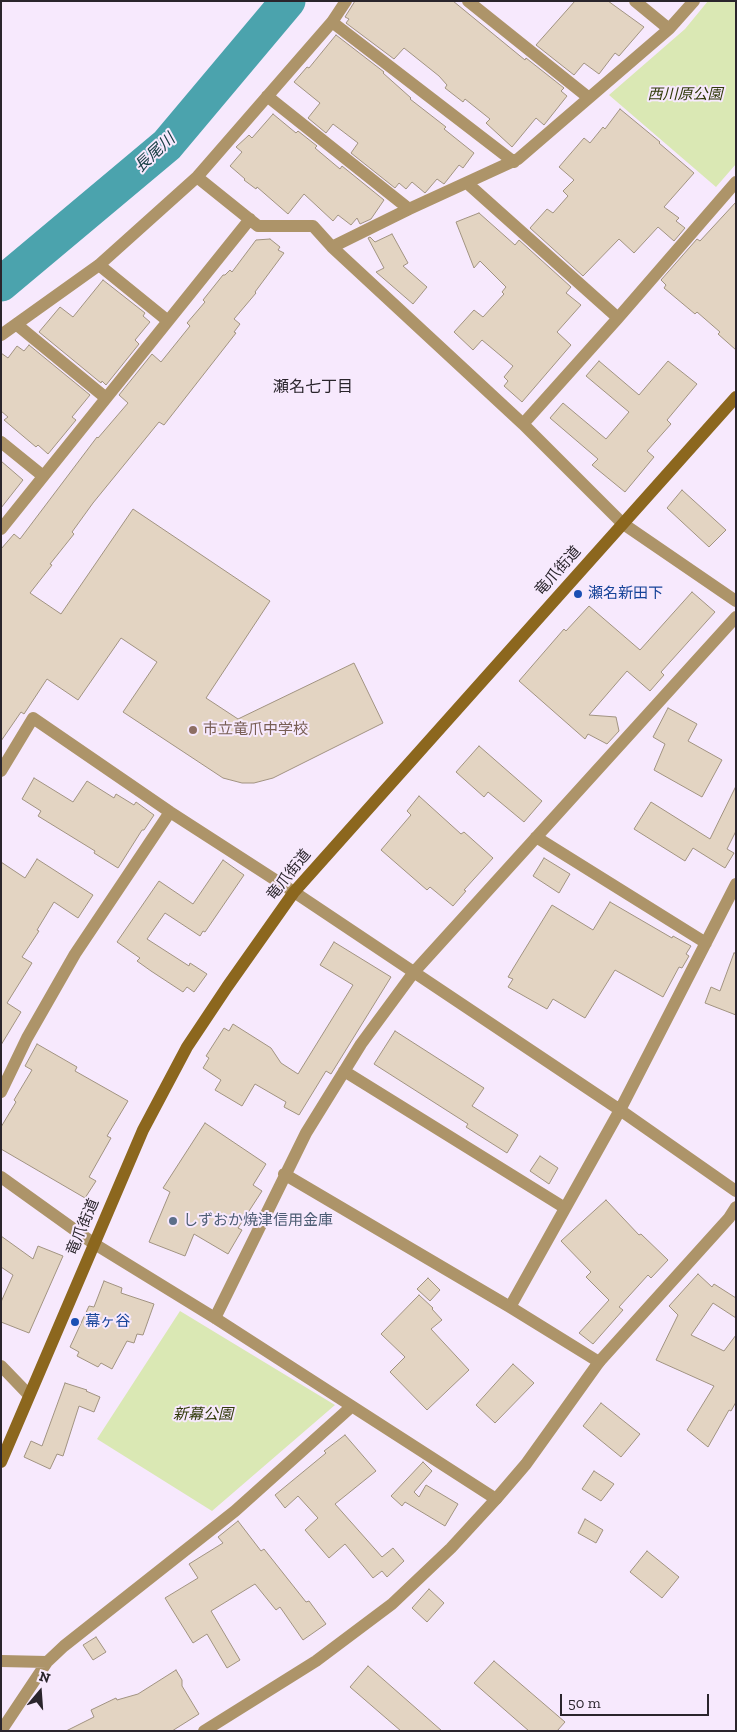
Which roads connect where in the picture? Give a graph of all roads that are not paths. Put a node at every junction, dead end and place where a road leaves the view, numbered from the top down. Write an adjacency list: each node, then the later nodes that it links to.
1 (346, 1): 5 (street)
2 (468, 1): 8 (street)
3 (635, 1): 6 (street)
4 (694, 1): 6 (street)
5 (332, 22): 7 (street); 9 (street)
6 (669, 29): 8 (street)
7 (266, 96): 10 (street); 13 (street)
8 (589, 98): 9 (street)
9 (514, 162): 12 (street)
10 (197, 177): 14 (street); 16 (street)
11 (736, 182): 17 (street)
12 (467, 183): 13 (street); 17 (street)
13 (410, 209): 15 (street)
14 (250, 219): 15 (street); 18 (street)
15 (332, 248): 23 (street)
16 (99, 265): 18 (street); 19 (street)
17 (618, 318): 23 (street)
18 (168, 321): 22 (street)
19 (16, 324): 20 (street); 22 (street)
20 (1, 335)
21 (736, 397): 26 (main road, 竜爪街道)
22 (106, 398): 25 (street)
23 (523, 424): 26 (street)
24 (1, 442): 25 (street)
25 (43, 476): 27 (street)
26 (622, 523): 28 (street); 34 (main road, 竜爪街道)
27 (1, 529)
28 (736, 600)
29 (736, 617): 32 (street)
30 (1, 771): 31 (street)
31 (170, 812): 34 (street); 38 (street)
32 (536, 837): 35 (street); 36 (street)
33 (736, 884): 35 (street)
34 (294, 892): 36 (street); 45 (main road, 竜爪街道)
35 (706, 943): 39 (street)
36 (414, 972): 37 (street); 39 (street)
37 (344, 1071): 40 (street); 44 (street)
38 (1, 1092)
39 (620, 1110): 42 (street); 44 (street)
40 (284, 1174): 46 (street); 47 (street)
41 (1, 1177): 45 (street)
42 (736, 1190)
43 (736, 1207): 48 (street)
44 (565, 1208): 46 (street)
45 (93, 1243): 47 (street); 50 (main road, 竜爪街道)
46 (510, 1307): 48 (street)
47 (215, 1318): 51 (street)
48 (599, 1362): 53 (street)
49 (1, 1366): 50 (street)
50 (29, 1396): 52 (main road, 竜爪街道)
51 (351, 1407): 53 (street); 55 (street)
52 (1, 1462)
53 (496, 1500): 57 (street)
54 (1, 1661): 55 (street)
55 (47, 1662): 56 (street)
56 (1, 1731)
57 (204, 1731)

